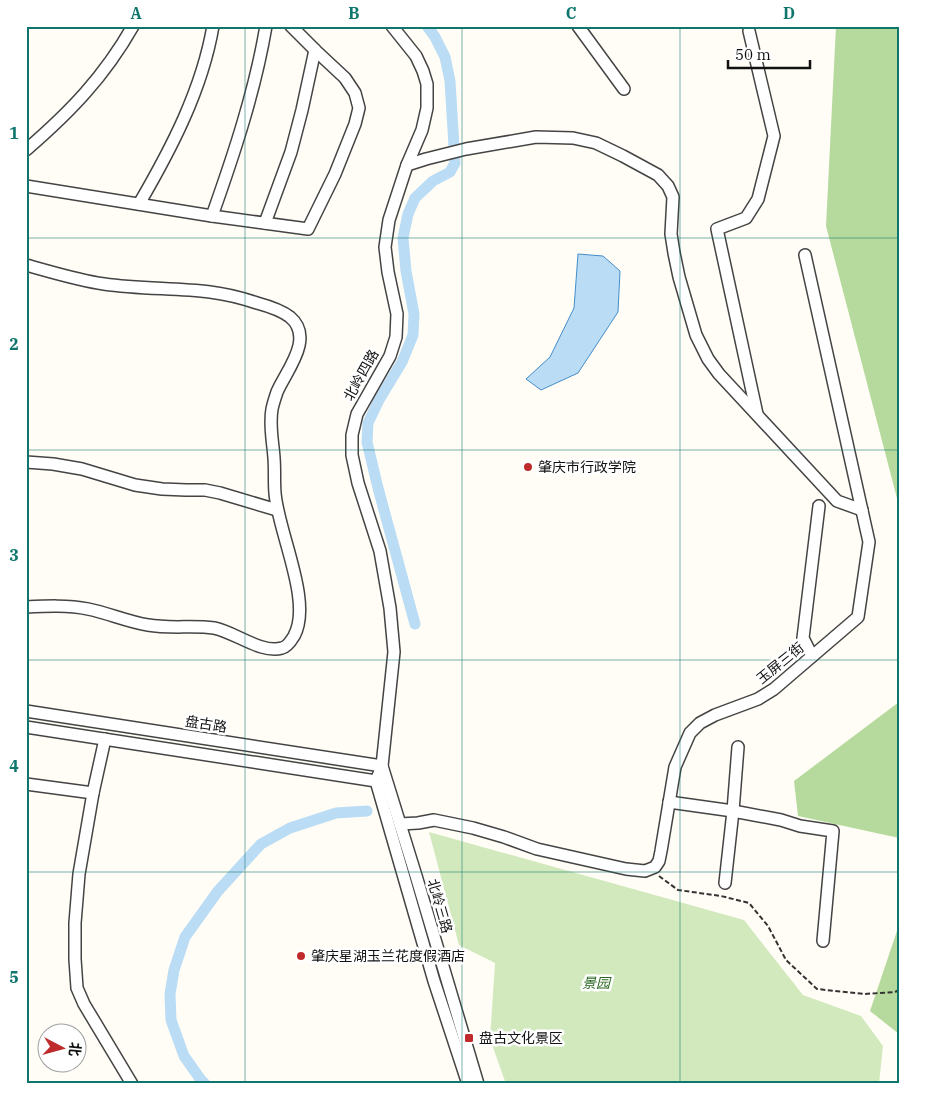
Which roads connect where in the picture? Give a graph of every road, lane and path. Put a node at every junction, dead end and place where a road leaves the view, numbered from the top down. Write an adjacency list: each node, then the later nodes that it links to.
1 (133, 26): 10 (street)
2 (213, 26): 13 (street)
3 (266, 26): 14 (street)
4 (292, 26): 8 (street)
5 (392, 26): 11 (street, 北岭四路)
6 (578, 26): 9 (street)
7 (749, 31): 18 (street)
8 (315, 50): 15 (street); 15 (street)
9 (624, 89)
10 (26, 150)
11 (407, 166): 18 (street); 31 (street, 北岭四路)
12 (26, 186): 13 (street)
13 (139, 204): 14 (street)
14 (212, 216): 15 (street)
15 (265, 223)
16 (805, 255): 22 (street, 玉屏三街)
17 (26, 265): 21 (street)
18 (757, 415): 22 (street)
19 (26, 462): 21 (street)
20 (819, 506): 24 (street)
21 (277, 510): 23 (street)
22 (862, 510): 24 (street, 玉屏三街)
23 (26, 607)
24 (812, 656): 35 (street, 玉屏三街)
25 (26, 711): 27 (street, 盘古路)
26 (26, 727): 28 (street)
27 (178, 735): 30 (street); 31 (street, 盘古路)
28 (105, 739): 30 (street); 34 (street)
29 (738, 747): 36 (street)
30 (176, 750): 32 (street)
31 (382, 766): 32 (street, 北岭四路); 37 (street, 北岭三路)
32 (376, 781): 43 (street, 北岭三路)
33 (26, 784): 34 (street)
34 (93, 793): 42 (street)
35 (669, 802): 36 (street); 37 (street, 玉屏三街)
36 (733, 811): 39 (street); 40 (street)
37 (400, 824): 44 (street, 北岭三路)
38 (655, 873): 41 (path)
39 (725, 883)
40 (823, 941)
41 (899, 990)
42 (132, 1084)
43 (468, 1084)
44 (478, 1084)

